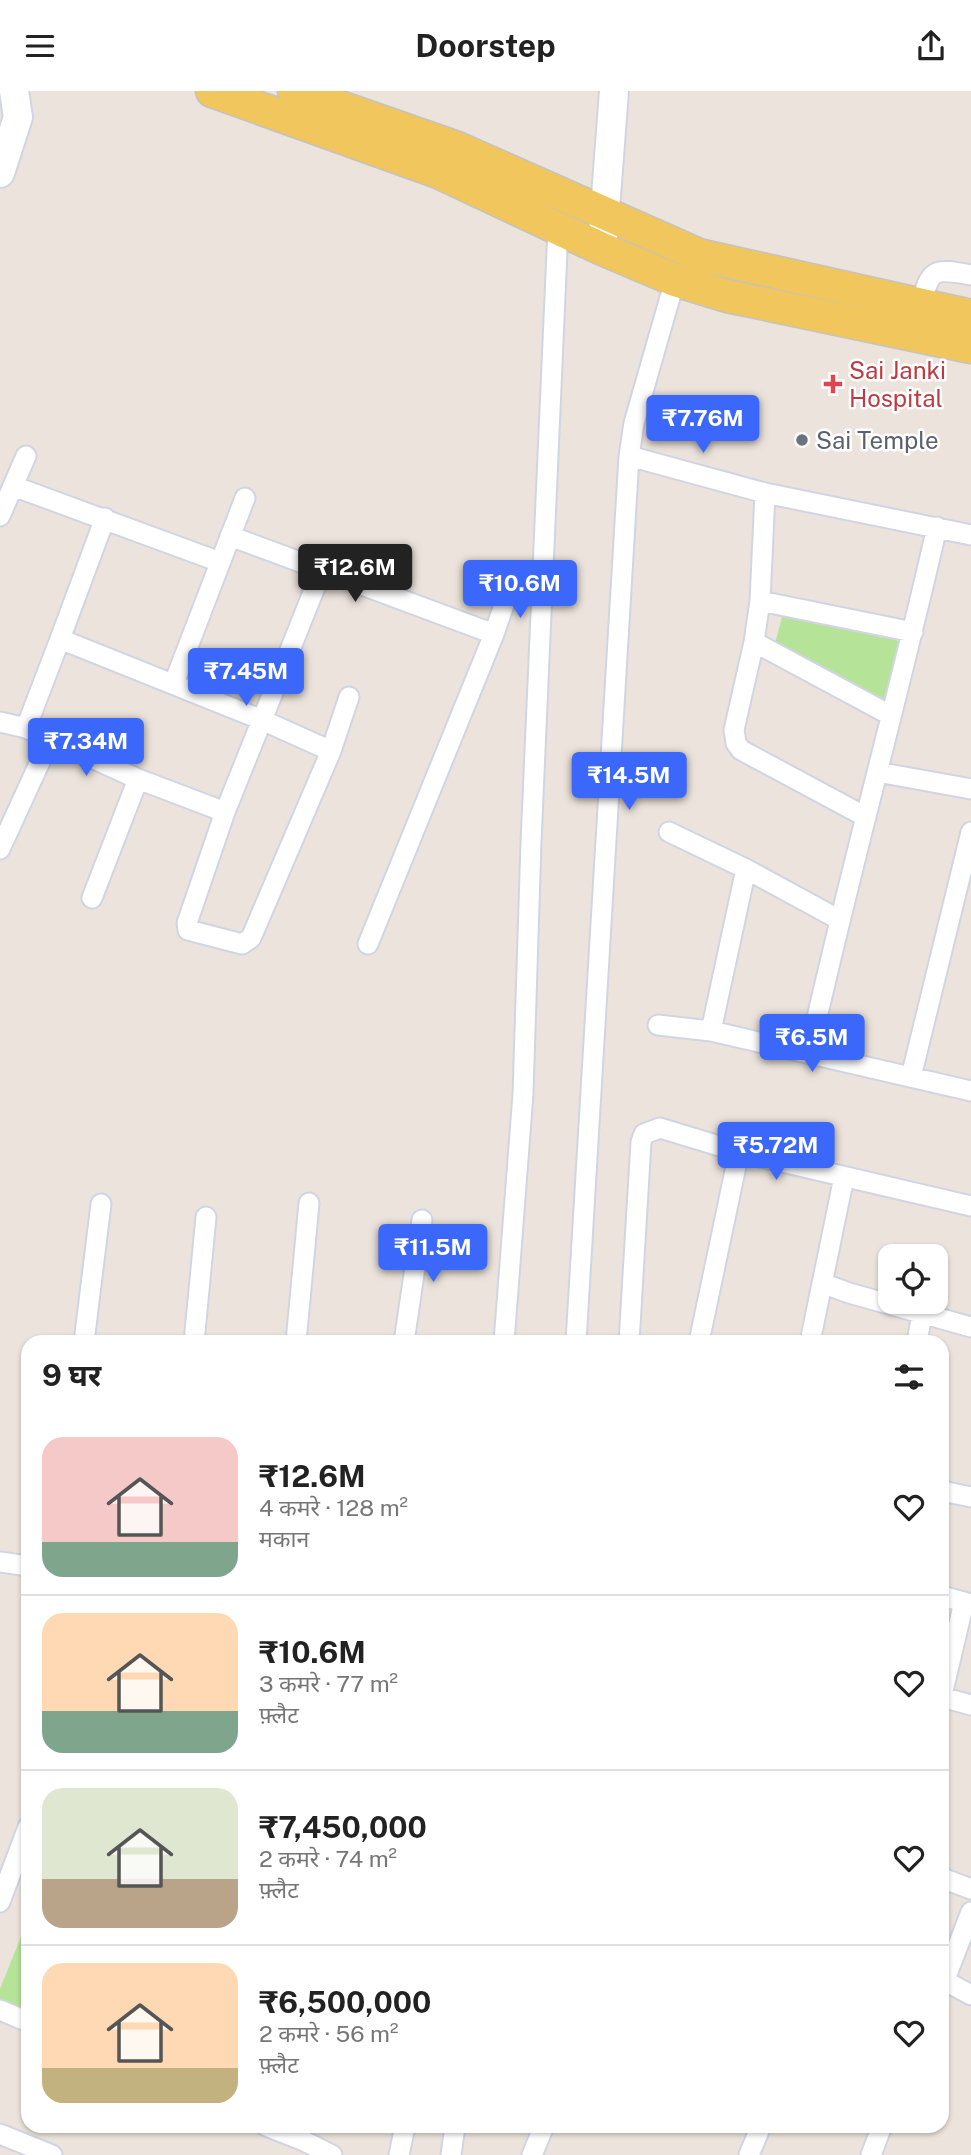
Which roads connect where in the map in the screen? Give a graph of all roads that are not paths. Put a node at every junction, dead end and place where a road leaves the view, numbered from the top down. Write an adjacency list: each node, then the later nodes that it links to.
1 (14, 91): 5 (street)
2 (212, 91): 7 (main road)
3 (294, 91): 6 (main road)
4 (614, 91): 6 (street)
5 (0, 173)
6 (606, 214): 8 (street); 11 (main road)
7 (558, 228): 8 (main road); 72 (street)
8 (602, 249): 10 (main road)
9 (971, 275): 11 (street)
10 (675, 280): 13 (main road); 15 (street)
11 (921, 306): 12 (main road)
12 (971, 316)
13 (971, 347)
14 (26, 456): 16 (street)
15 (629, 456): 17 (street); 73 (street)
16 (13, 486): 19 (street); 20 (street)
17 (765, 493): 21 (street); 27 (street)
18 (245, 498): 23 (street)
19 (0, 516)
20 (105, 518): 24 (street); 30 (street)
21 (937, 527): 22 (street); 28 (street)
22 (971, 535)
23 (230, 536): 24 (street); 25 (street)
24 (220, 562): 32 (street)
25 (321, 571): 29 (street); 35 (street)
26 (508, 593): 29 (street)
27 (760, 601): 28 (street); 31 (street)
28 (913, 632): 34 (street)
29 (494, 634): 51 (street)
30 (60, 639): 32 (street); 37 (street)
31 (754, 642): 34 (street); 44 (street)
32 (174, 683): 35 (street)
33 (349, 697): 39 (street)
34 (890, 715): 40 (street)
35 (262, 720): 39 (street); 43 (street)
36 (0, 722): 37 (street)
37 (26, 728): 38 (street)
38 (50, 740): 41 (street); 47 (street)
39 (331, 751): 43 (street)
40 (877, 772): 42 (street); 44 (street)
41 (138, 779): 43 (street); 49 (street)
42 (971, 789)
43 (225, 812)
44 (866, 817): 50 (street)
45 (669, 832): 48 (street)
46 (971, 832): 55 (street)
47 (0, 849)
48 (746, 869): 50 (street); 53 (street)
49 (92, 898)
50 (838, 919): 54 (street)
51 (368, 944)
52 (658, 1025): 53 (street)
53 (711, 1031): 54 (street)
54 (808, 1053): 55 (street)
55 (911, 1077): 56 (street)
56 (971, 1091)
57 (739, 1152): 58 (street); 74 (street); 75 (street)
58 (844, 1177): 61 (street); 64 (street)
59 (309, 1203): 70 (street)
60 (101, 1204): 68 (street)
61 (971, 1206)
62 (206, 1217): 69 (street)
63 (422, 1220): 71 (street)
64 (822, 1283): 65 (street); 76 (street)
65 (878, 1300)
66 (922, 1314): 67 (street); 77 (street)
67 (971, 1327)
68 (86, 1335)
69 (195, 1335)
70 (297, 1335)
71 (405, 1335)
72 (505, 1335)
73 (576, 1335)
74 (629, 1335)
75 (700, 1335)
76 (811, 1335)
77 (918, 1335)
78 (949, 1492): 79 (street)
79 (971, 1497)
80 (0, 1562): 81 (street)
81 (21, 1565)
82 (949, 1598): 83 (street)
83 (968, 1603): 84 (street)
84 (949, 1671)
85 (949, 1698): 86 (street)
86 (971, 1705)
87 (21, 1846): 90 (street)
88 (949, 1881): 89 (street)
89 (971, 1889)
90 (0, 1902)
91 (971, 1912): 92 (street)
92 (949, 1969)
93 (949, 1986): 94 (street)
94 (971, 1995)
95 (0, 2010): 96 (street)
96 (21, 2019)
97 (284, 2133): 104 (street)
98 (404, 2133): 107 (street)
99 (454, 2133): 108 (street)
100 (541, 2133): 109 (street)
101 (758, 2133): 110 (street)
102 (879, 2133): 111 (street)
103 (0, 2134): 105 (street)
104 (304, 2141): 106 (street)
105 (52, 2155)
106 (332, 2155)
107 (399, 2155)
108 (451, 2155)
109 (531, 2155)
110 (749, 2155)
111 (871, 2155)

